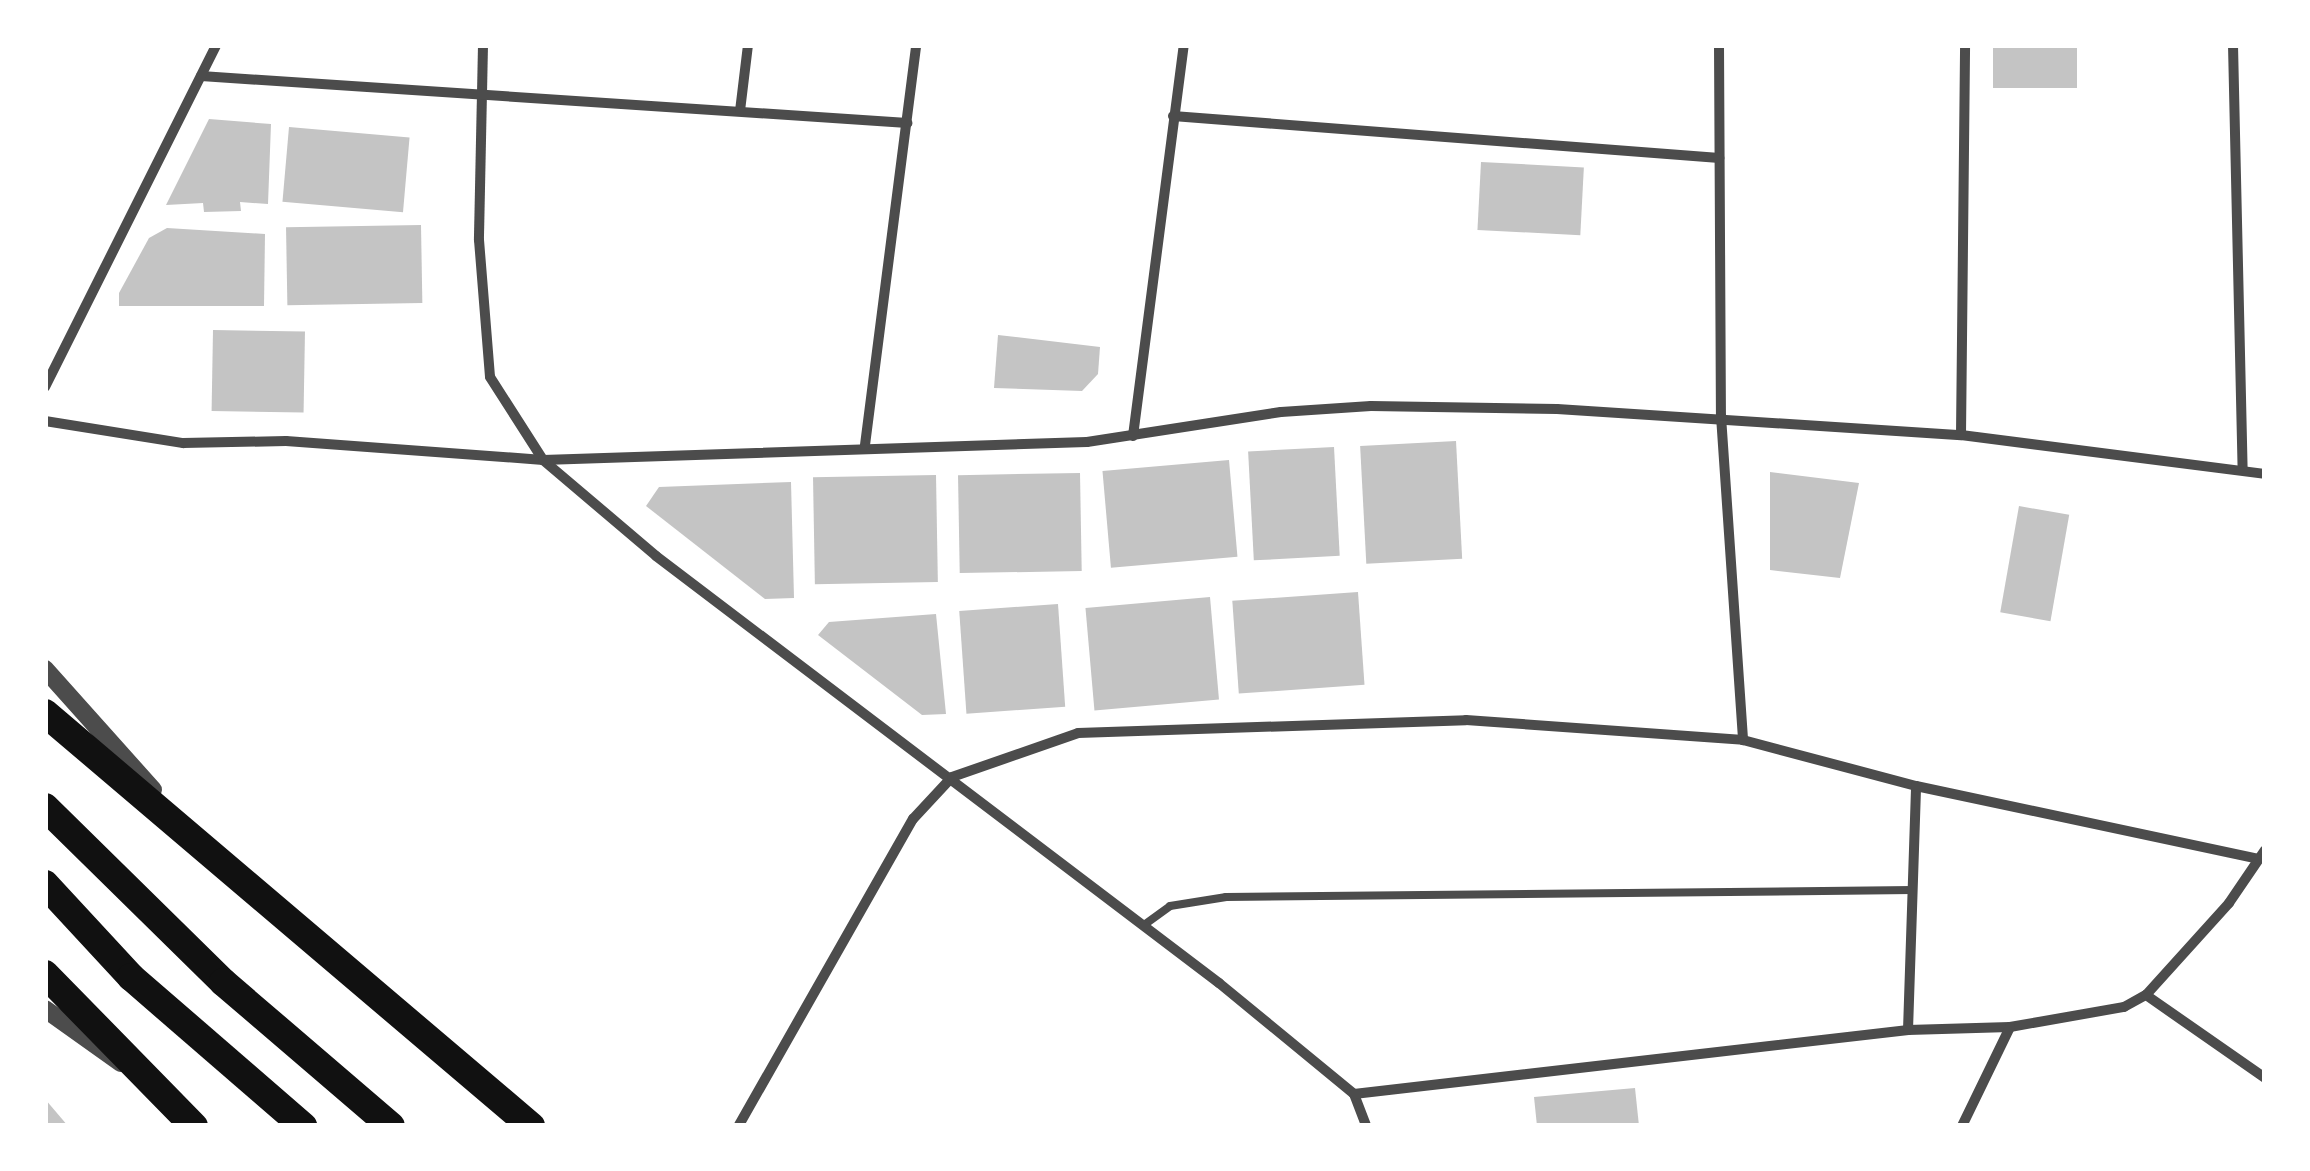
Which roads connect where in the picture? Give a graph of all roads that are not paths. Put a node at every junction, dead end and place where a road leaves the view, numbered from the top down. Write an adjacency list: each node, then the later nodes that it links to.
1 (216, 45): 9 (street)
2 (482, 45): 10 (street)
3 (748, 45): 11 (street)
4 (916, 45): 13 (street)
5 (1184, 45): 12 (street)
6 (1720, 45): 14 (street)
7 (1965, 45): 18 (street)
8 (2234, 45): 22 (street)
9 (201, 76): 10 (street); 15 (street)
10 (478, 93): 11 (street); 21 (street)
11 (740, 111): 13 (street)
12 (1174, 116): 14 (street); 19 (street)
13 (906, 123): 20 (street)
14 (1718, 158): 16 (street)
15 (45, 387)
16 (1721, 416): 18 (street); 19 (street); 26 (street)
17 (45, 421): 21 (street)
18 (1960, 435): 22 (street)
19 (1133, 436): 20 (street)
20 (865, 445): 21 (street)
21 (543, 460): 27 (street)
22 (2244, 470): 23 (street)
23 (2265, 474)
24 (45, 669): 31 (street)
25 (45, 713): 31 (highway)
26 (1743, 740): 27 (street); 28 (street)
27 (952, 777): 34 (street); 47 (street)
28 (1916, 786): 30 (street); 33 (street)
29 (45, 806): 45 (highway)
30 (2261, 855): 36 (street)
31 (223, 869): 46 (highway)
32 (45, 884): 44 (highway)
33 (1913, 890): 34 (lane); 39 (street)
34 (1144, 926): 42 (street)
35 (45, 974): 41 (highway)
36 (2146, 995): 38 (street); 40 (street)
37 (45, 1009): 41 (street)
38 (2010, 1027): 39 (street); 49 (street)
39 (1908, 1030): 42 (street)
40 (2265, 1078)
41 (147, 1079): 43 (highway)
42 (1354, 1094): 48 (street)
43 (194, 1126)
44 (303, 1126)
45 (391, 1126)
46 (531, 1126)
47 (739, 1126)
48 (1366, 1126)
49 (1962, 1126)

